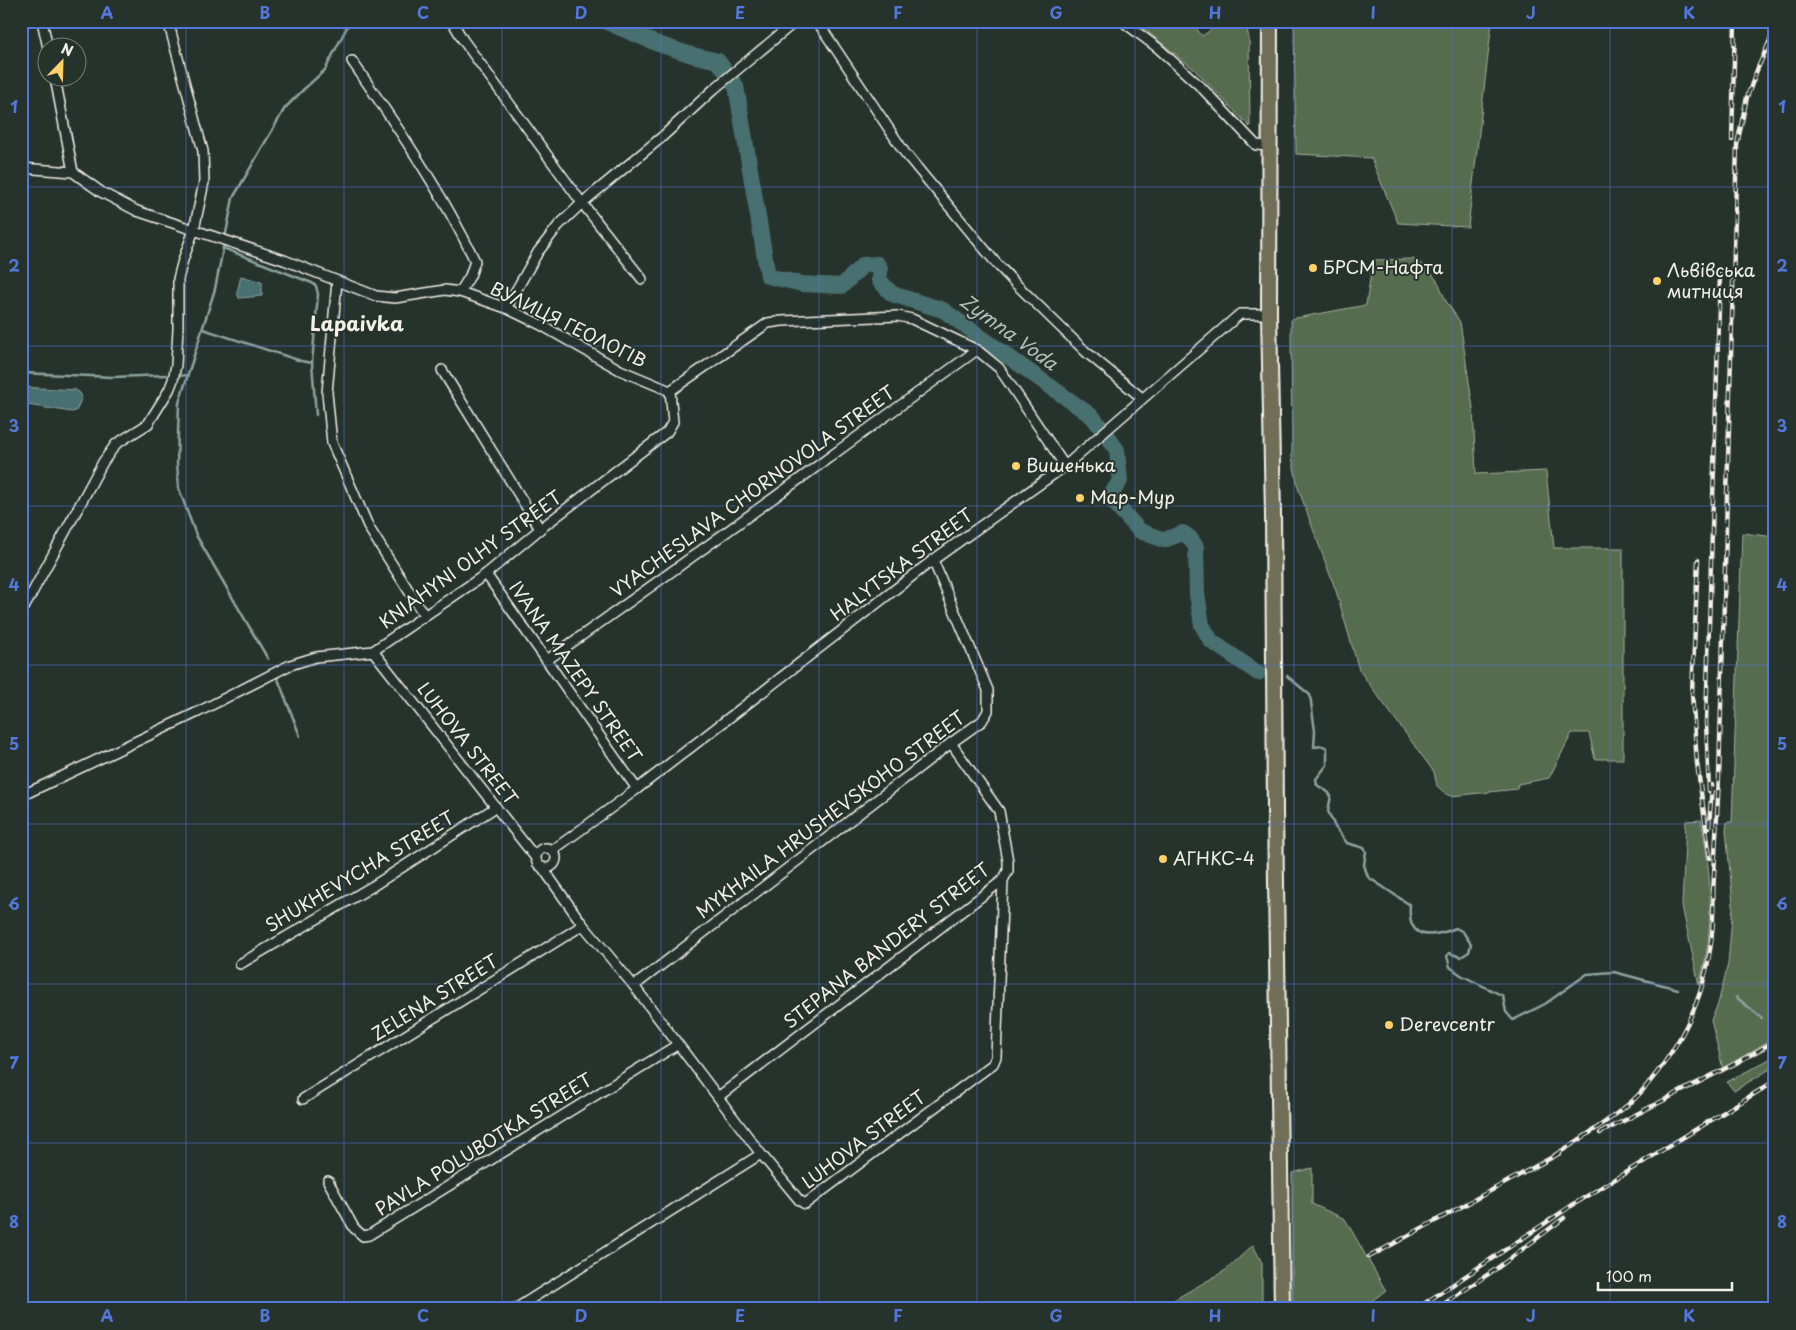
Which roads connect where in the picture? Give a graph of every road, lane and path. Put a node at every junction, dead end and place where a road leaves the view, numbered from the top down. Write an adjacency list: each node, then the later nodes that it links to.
1 (42, 21): 8 (street)
2 (168, 21): 15 (street)
3 (452, 21): 14 (street)
4 (796, 21): 14 (street)
5 (818, 21): 24 (street)
6 (1122, 21): 11 (street)
7 (1270, 21): 11 (highway)
8 (46, 38)
9 (352, 61): 18 (street)
10 (57, 88): 13 (street)
11 (1270, 146): 20 (highway)
12 (21, 168): 13 (street)
13 (73, 172): 15 (street, ВУЛИЦЯ ГЕОЛОГІВ)
14 (582, 203): 16 (street); 19 (street)
15 (194, 230): 17 (street, ВУЛИЦЯ ГЕОЛОГІВ); 29 (street)
16 (642, 279)
17 (337, 281): 18 (street, ВУЛИЦЯ ГЕОЛОГІВ); 30 (street)
18 (460, 292): 19 (street, ВУЛИЦЯ ГЕОЛОГІВ)
19 (506, 308): 23 (street, ВУЛИЦЯ ГЕОЛОГІВ)
20 (1269, 314): 24 (street, HALYTSKA STREET); 50 (highway)
21 (977, 350): 23 (street); 25 (street); 32 (street, VYACHESLAVA CHORNOVOLA STREET)
22 (442, 370): 26 (street)
23 (670, 391): 26 (street, KNIAHYNI OLHY STREET)
24 (1142, 398): 25 (street, HALYTSKA STREET)
25 (1064, 466): 27 (street, HALYTSKA STREET)
26 (540, 529): 28 (street, KNIAHYNI OLHY STREET)
27 (933, 560): 33 (street, MYKHAILA HRUSHEVSKOHO STREET); 34 (street, HALYTSKA STREET)
28 (486, 574): 30 (street, KNIAHYNI OLHY STREET); 32 (street, IVANA MAZEPY STREET)
29 (25, 606)
30 (424, 615): 31 (street, KNIAHYNI OLHY STREET)
31 (373, 651): 35 (street, KNIAHYNI OLHY STREET); 36 (street, LUHOVA STREET)
32 (547, 660): 34 (street, IVANA MAZEPY STREET)
33 (951, 742): 40 (street, STEPANA BANDERY STREET); 43 (street, MYKHAILA HRUSHEVSKOHO STREET)
34 (637, 789): 37 (street, HALYTSKA STREET)
35 (21, 796)
36 (496, 807): 38 (street, LUHOVA STREET); 42 (street, SHUKHEVYCHA STREET)
37 (553, 850): 38 (street); 39 (street)
38 (535, 857): 39 (street)
39 (542, 867): 41 (street, LUHOVA STREET)
40 (1003, 880): 45 (street, STEPANA BANDERY STREET); 47 (street, LUHOVA STREET)
41 (583, 925): 43 (street, LUHOVA STREET); 46 (street, ZELENA STREET)
42 (240, 964)
43 (634, 986): 44 (street, LUHOVA STREET)
44 (677, 1045): 45 (street, LUHOVA STREET); 48 (street, PAVLA POLUBOTKA STREET)
45 (718, 1097): 47 (street, LUHOVA STREET)
46 (304, 1099)
47 (761, 1154): 49 (street)
48 (328, 1180)
49 (515, 1309)
50 (1282, 1309)

